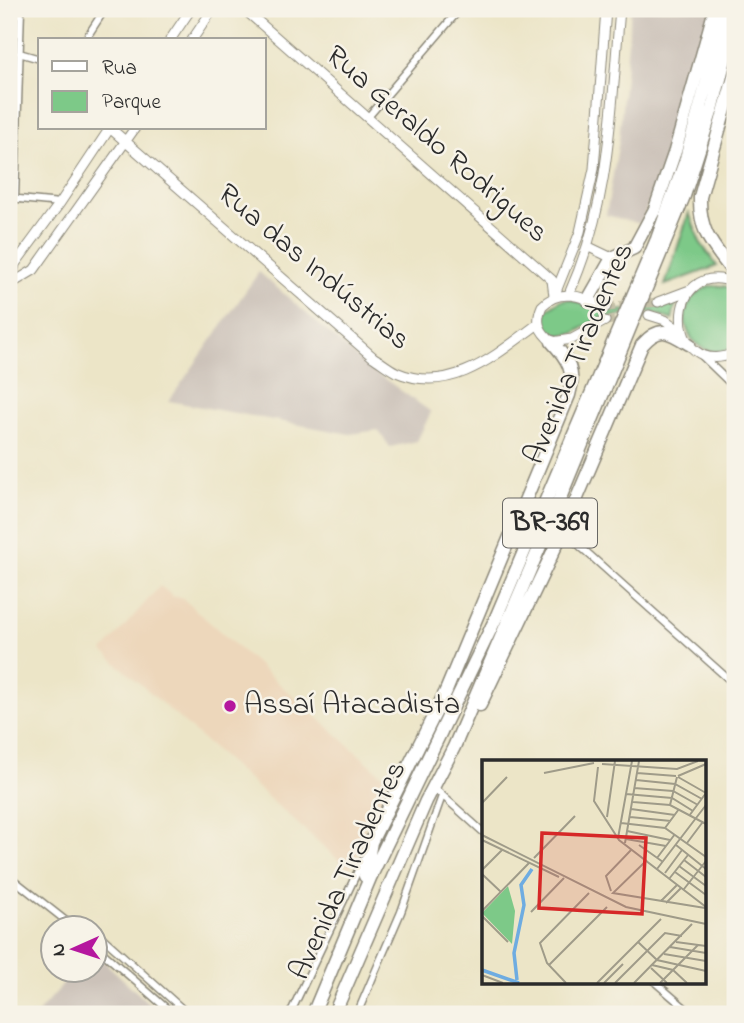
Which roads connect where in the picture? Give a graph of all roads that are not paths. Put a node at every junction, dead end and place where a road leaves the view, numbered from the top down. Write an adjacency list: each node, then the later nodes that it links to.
1 (21, 9): 15 (street)
2 (105, 9): 12 (street)
3 (191, 9): 13 (street)
4 (213, 9): 14 (street)
5 (244, 9): 18 (street, Rua Geraldo Rodrigues)
6 (460, 9): 18 (street)
7 (606, 9): 23 (street)
8 (620, 9): 24 (street)
9 (715, 9): 28 (highway)
10 (727, 9): 46 (highway, Avenida Tiradentes / BR-369)
11 (735, 20): 49 (highway, Avenida Tiradentes / BR-369)
12 (86, 38)
13 (171, 38)
14 (193, 38)
15 (19, 53): 16 (street); 25 (street)
16 (38, 58)
17 (735, 74): 29 (highway)
18 (368, 117): 34 (street, Rua Geraldo Rodrigues)
19 (109, 130): 26 (street)
20 (112, 130): 22 (street, Rua das Indústrias)
21 (134, 130): 22 (street)
22 (126, 141): 30 (street); 40 (street, Rua das Indústrias)
23 (595, 158): 24 (street); 34 (street)
24 (607, 167): 27 (street)
25 (12, 198): 26 (street)
26 (60, 203): 30 (street)
27 (589, 247): 28 (street); 33 (street)
28 (612, 258): 35 (highway)
29 (735, 275)
30 (10, 283)
31 (735, 283): 32 (street)
32 (692, 289): 36 (street); 42 (street)
33 (569, 294): 34 (street); 35 (street)
34 (554, 296): 40 (street)
35 (588, 300): 37 (street)
36 (658, 302)
37 (606, 307)
38 (649, 315): 42 (street)
39 (605, 321): 41 (street)
40 (538, 324): 41 (street)
41 (552, 342): 48 (highway)
42 (689, 342): 43 (street); 44 (street); 45 (highway)
43 (735, 353)
44 (735, 388)
45 (563, 531): 47 (street); 49 (highway)
46 (495, 620): 48 (highway); 54 (highway, Avenida Tiradentes / BR-369)
47 (735, 685)
48 (446, 691): 52 (highway)
49 (454, 747): 50 (highway, Avenida Tiradentes / BR-369)
50 (438, 791): 51 (street); 63 (highway, Avenida Tiradentes / BR-369); 64 (street)
51 (482, 831)
52 (371, 842): 54 (highway); 61 (street)
53 (9, 876): 55 (street)
54 (360, 904): 62 (highway, Avenida Tiradentes / BR-369)
55 (58, 914)
56 (108, 942): 60 (street)
57 (108, 957): 59 (street)
58 (657, 984): 65 (street)
59 (173, 1014)
60 (188, 1014)
61 (290, 1014)
62 (313, 1014)
63 (334, 1014)
64 (357, 1014)
65 (692, 1014)

